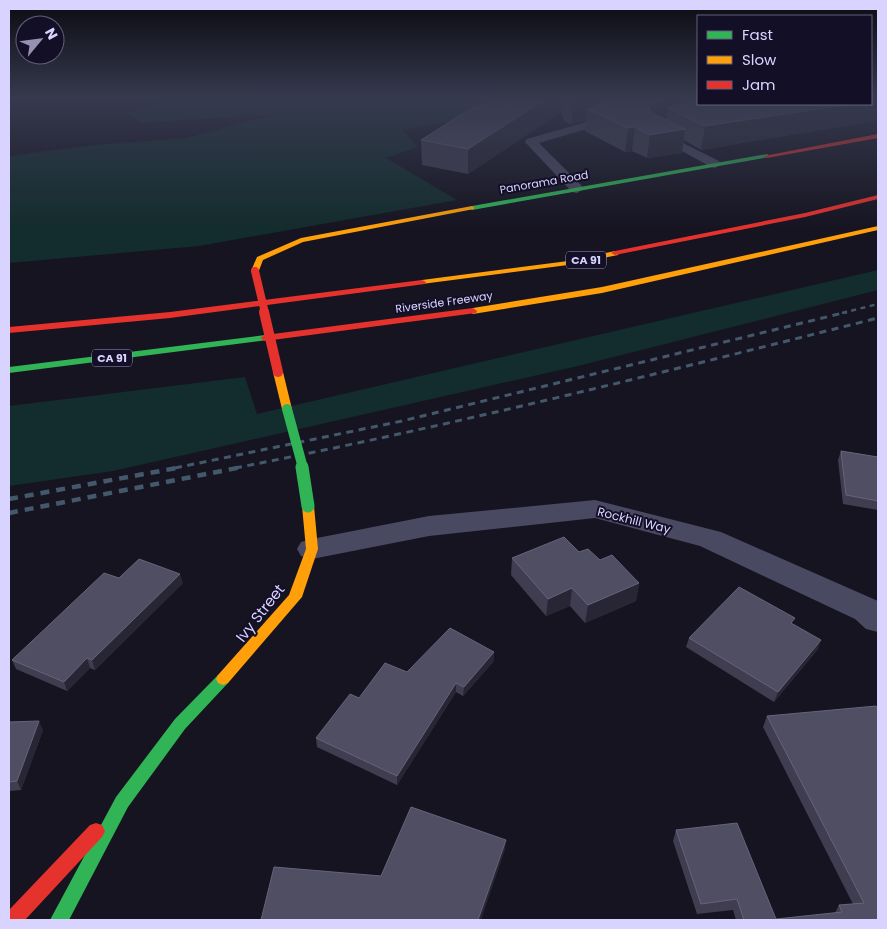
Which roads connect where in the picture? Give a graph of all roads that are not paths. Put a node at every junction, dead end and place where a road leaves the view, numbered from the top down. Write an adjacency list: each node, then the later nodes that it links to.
1 (531, 142): 5 (lane)
2 (675, 142): 4 (lane)
3 (841, 142): 4 (main road, Panorama Road)
4 (715, 164): 5 (main road, Panorama Road)
5 (577, 188): 8 (main road, Panorama Road)
6 (878, 197): 9 (main road, Riverside Freeway / CA 91)
7 (878, 228): 10 (main road, Riverside Freeway / CA 91)
8 (254, 271): 11 (main road, Ivy Street, bridge)
9 (9, 330)
10 (9, 370)
11 (312, 549): 12 (street, Rockhill Way); 13 (main road, Ivy Street)
12 (878, 620)
13 (122, 802): 14 (main road); 15 (main road, Ivy Street)
14 (12, 920)
15 (59, 920)

